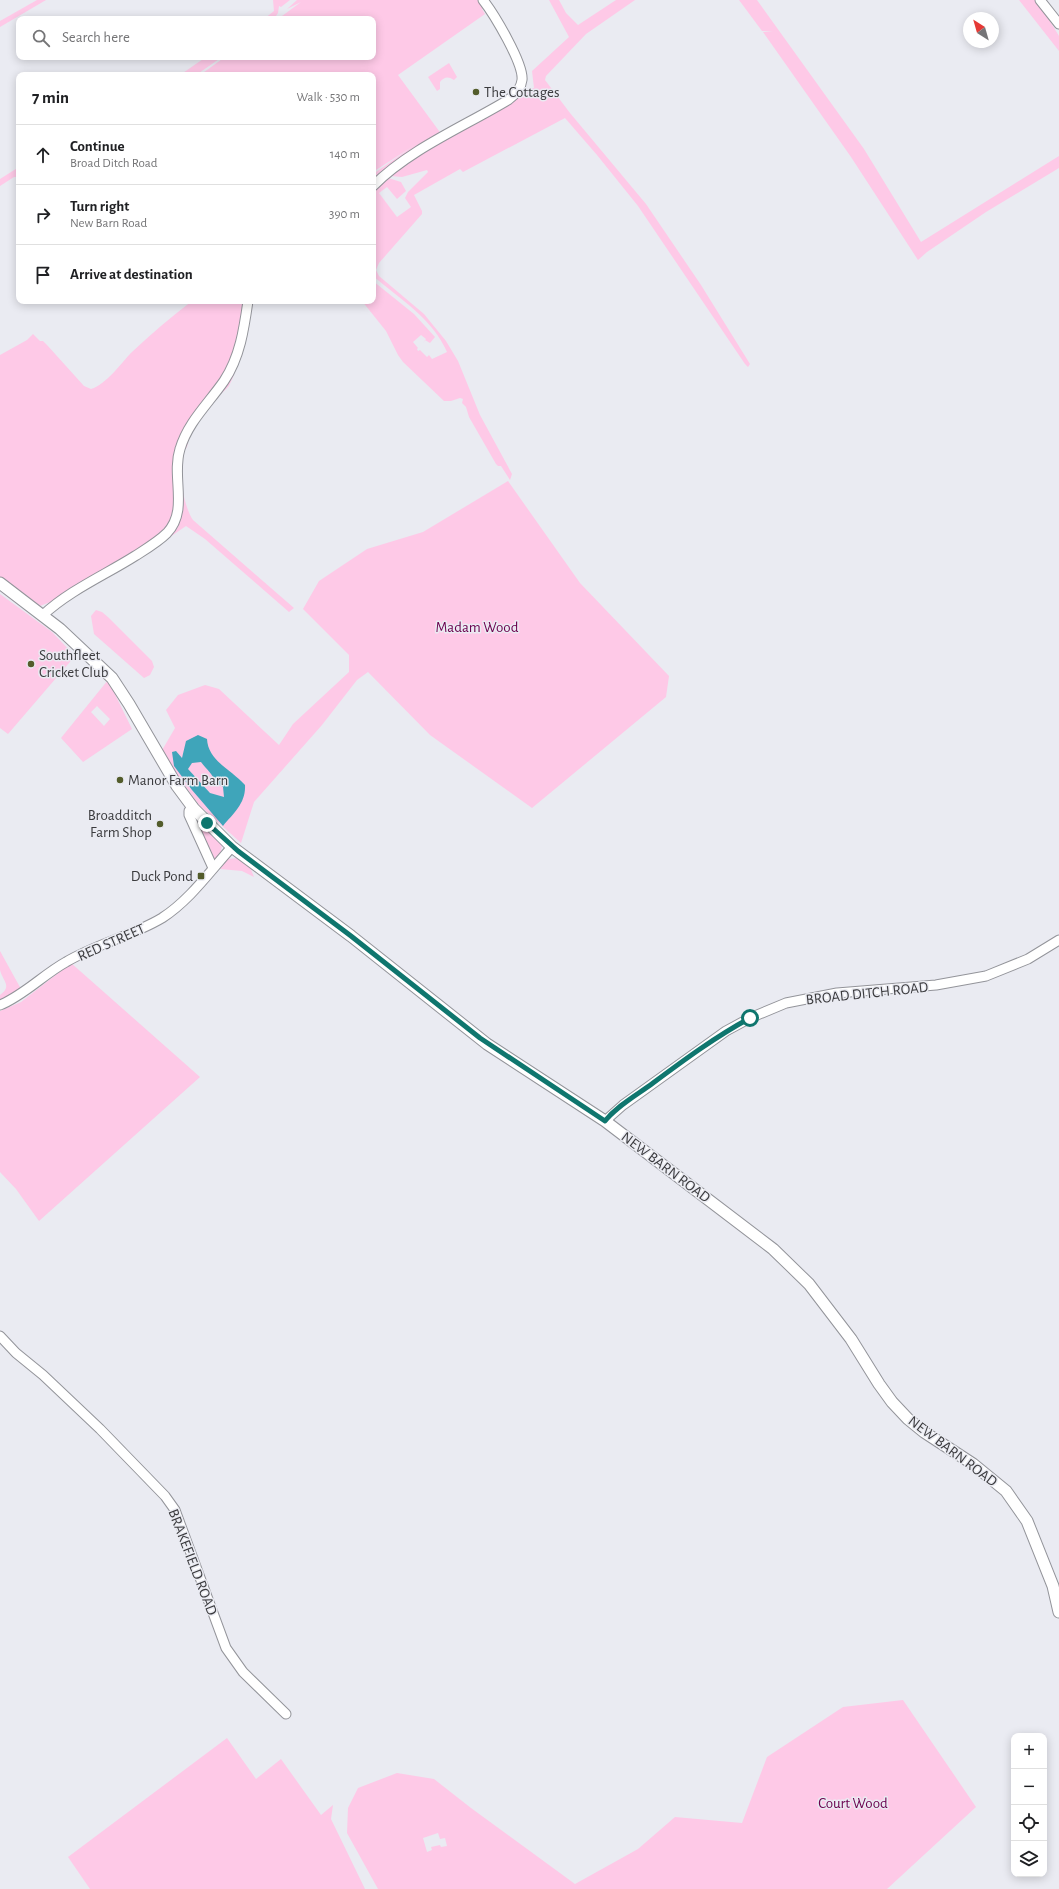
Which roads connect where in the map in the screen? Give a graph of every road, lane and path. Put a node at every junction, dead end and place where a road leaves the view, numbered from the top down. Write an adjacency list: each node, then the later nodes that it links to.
1 (483, 0): 4 (street)
2 (1040, 0): 3 (street)
3 (1059, 24)
4 (376, 183)
5 (248, 304): 7 (street)
6 (0, 583): 7 (street, NEW BARN ROAD)
7 (44, 615): 8 (street, NEW BARN ROAD)
8 (193, 807): 9 (street, NEW BARN ROAD); 10 (street)
9 (232, 846): 10 (street, RED STREET); 13 (street, NEW BARN ROAD)
10 (213, 868): 12 (street, RED STREET)
11 (1059, 940): 13 (street, BROAD DITCH ROAD)
12 (0, 1005)
13 (605, 1121): 15 (street, NEW BARN ROAD)
14 (0, 1336): 16 (street, BRAKEFIELD ROAD)
15 (1059, 1612)
16 (286, 1714)

